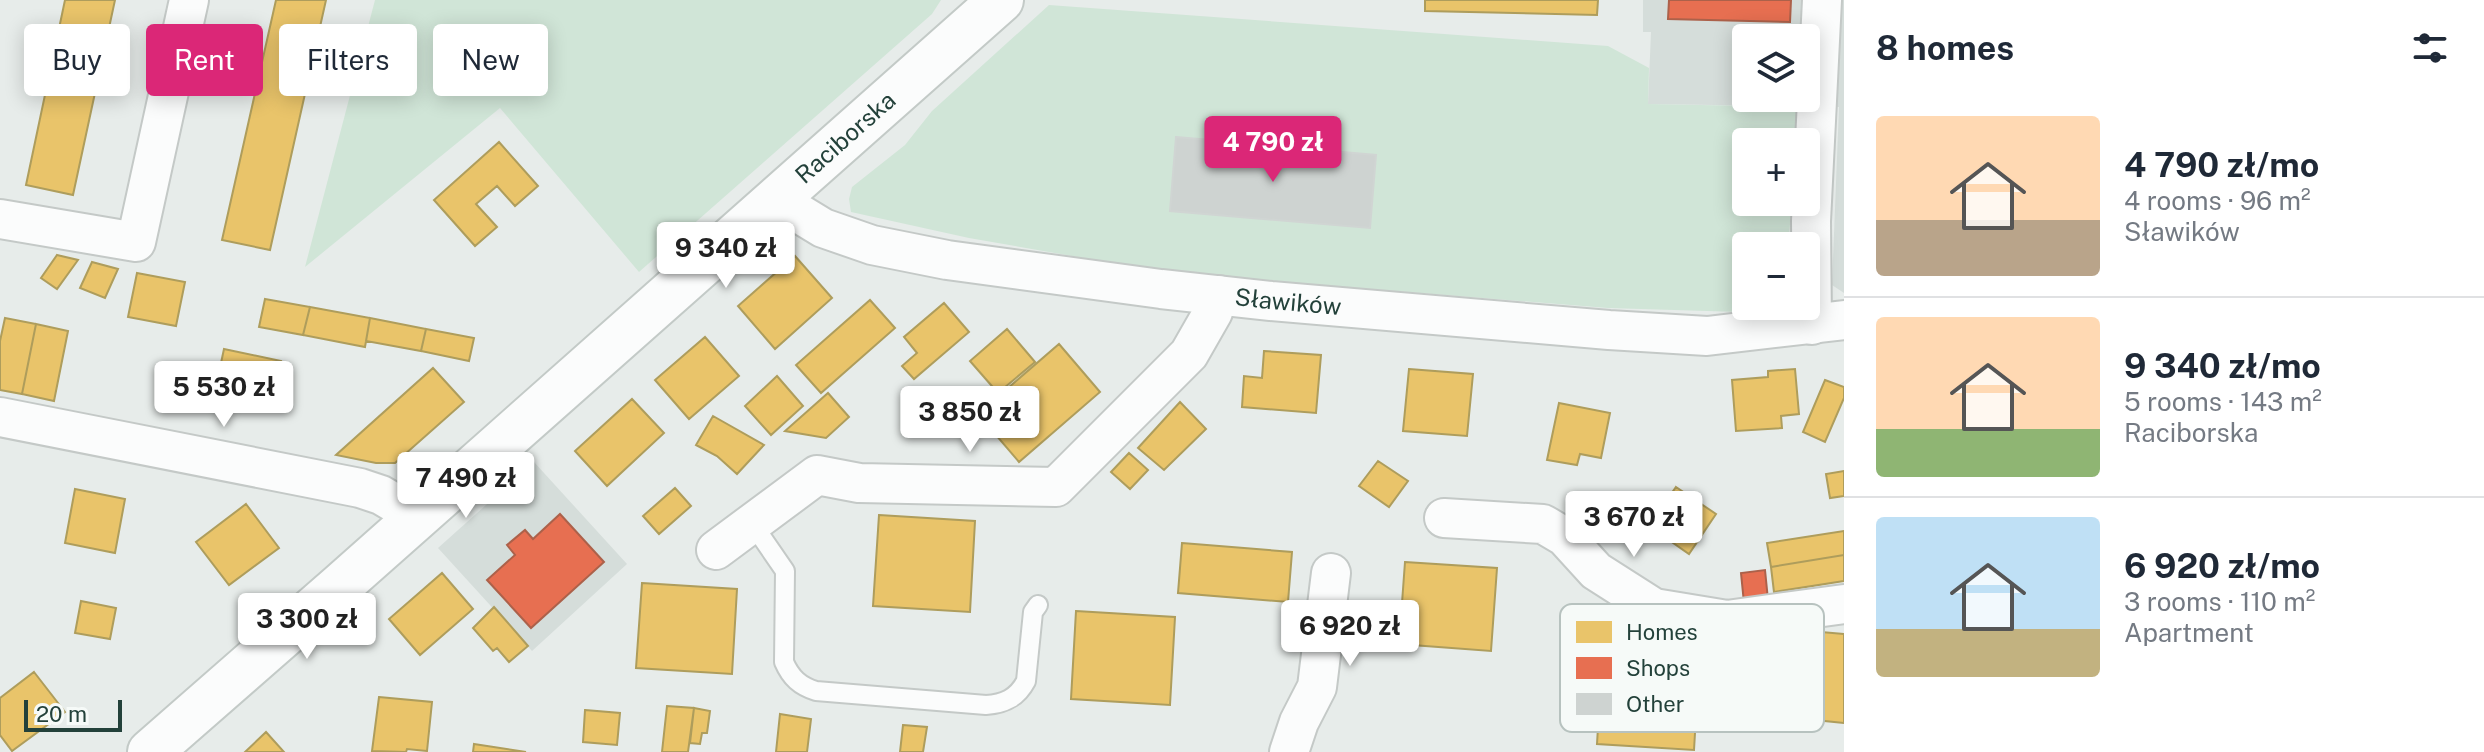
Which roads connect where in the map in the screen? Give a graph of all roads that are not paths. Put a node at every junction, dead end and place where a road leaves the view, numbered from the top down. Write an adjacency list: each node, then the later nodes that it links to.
1 (189, 0): 5 (street)
2 (1001, 0): 4 (street, Raciborska)
3 (1822, 0): 7 (street, Sławików)
4 (779, 197): 6 (street, Sławików); 9 (street, Raciborska)
5 (0, 219)
6 (1218, 295): 7 (street, Sławików); 11 (street)
7 (1828, 323)
8 (0, 417): 9 (street)
9 (418, 517): 18 (street, Raciborska)
10 (1444, 518): 14 (street)
11 (752, 523): 12 (street); 16 (lane)
12 (716, 550)
13 (1331, 573): 19 (street)
14 (1648, 604)
15 (1844, 604): 17 (street)
16 (1038, 605)
17 (1824, 607)
18 (150, 752)
19 (1289, 752)

